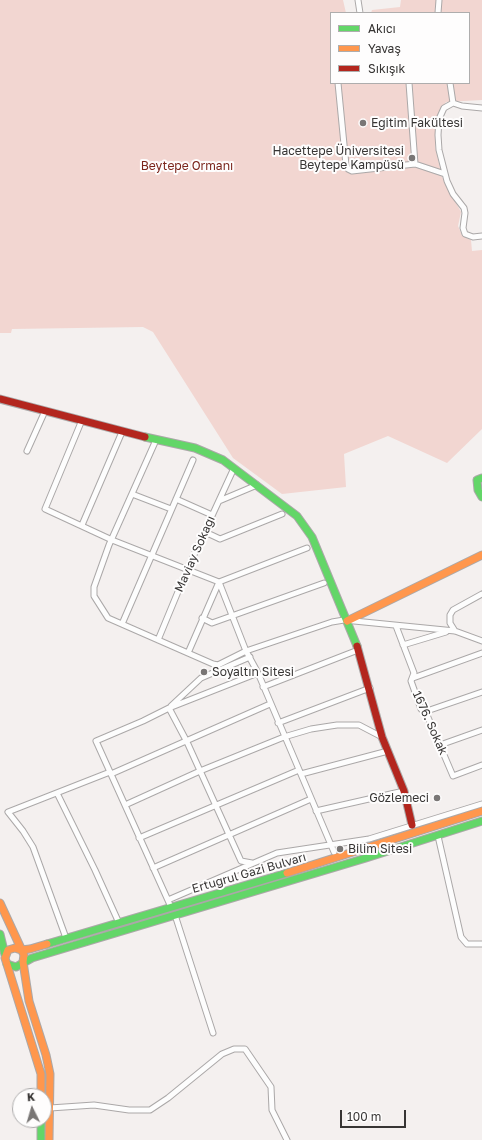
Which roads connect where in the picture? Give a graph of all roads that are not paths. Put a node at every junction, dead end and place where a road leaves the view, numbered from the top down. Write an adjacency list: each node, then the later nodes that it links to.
1 (439, 0): 4 (street)
2 (358, 1): 3 (street)
3 (360, 12)
4 (438, 12)
5 (338, 84): 10 (street)
6 (409, 84): 10 (street)
7 (450, 84): 8 (street)
8 (453, 103): 9 (street); 11 (street)
9 (482, 108)
10 (416, 164): 11 (street)
11 (445, 174): 12 (street)
12 (482, 236)
13 (0, 399): 14 (main road)
14 (45, 411): 15 (main road); 18 (street)
15 (82, 420): 16 (main road); 30 (street)
16 (122, 432): 17 (main road); 30 (street)
17 (156, 440): 20 (main road); 23 (street)
18 (27, 451)
19 (193, 460): 25 (street)
20 (234, 468): 22 (main road); 26 (street, Maviay Sokağı)
21 (482, 478): 24 (main road)
22 (257, 485): 26 (street); 42 (main road)
23 (132, 494): 27 (street); 32 (street)
24 (482, 497)
25 (176, 499): 27 (street); 29 (street)
26 (219, 501): 29 (street, Maviay Sokağı)
27 (171, 509): 34 (street)
28 (282, 514): 31 (street)
29 (212, 516): 31 (street, Maviay Sokağı)
30 (82, 525): 32 (street)
31 (205, 532): 36 (street, Maviay Sokağı)
32 (112, 540): 34 (street); 43 (street)
33 (307, 548): 37 (street)
34 (150, 555): 36 (street); 43 (street)
35 (482, 555): 42 (main road)
36 (187, 570): 37 (street); 46 (street, Maviay Sokağı)
37 (219, 582): 40 (street); 41 (street)
38 (324, 583): 40 (street)
39 (482, 594): 45 (street)
40 (234, 617): 41 (street); 50 (street)
41 (202, 618): 51 (street)
42 (347, 620): 44 (street); 49 (main road); 50 (street)
43 (122, 624): 46 (street)
44 (396, 626): 45 (street); 48 (street, 1676. Sokak)
45 (452, 631): 47 (street); 48 (street)
46 (158, 640): 51 (street)
47 (482, 641)
48 (403, 645): 55 (street, 1676. Sokak)
49 (358, 650): 56 (street); 57 (main road)
50 (246, 651): 51 (street); 53 (street)
51 (188, 652)
52 (482, 653): 55 (street)
53 (250, 657): 54 (street); 60 (street)
54 (258, 673): 56 (street); 60 (street)
55 (413, 678): 61 (street, 1676. Sokak)
56 (263, 687): 59 (street)
57 (370, 688): 62 (street); 65 (main road)
58 (481, 693): 61 (street)
59 (270, 704): 62 (street); 66 (street)
60 (169, 708): 66 (street); 72 (street)
61 (424, 712): 67 (street, 1676. Sokak)
62 (278, 723): 64 (street)
63 (482, 730): 67 (street)
64 (284, 737): 65 (street); 70 (street); 71 (street)
65 (382, 737): 68 (main road)
66 (187, 742): 70 (street); 72 (street)
67 (440, 745): 69 (street, 1676. Sokak)
68 (388, 751): 71 (street); 73 (main road)
69 (482, 765)
70 (200, 771): 77 (street); 78 (street)
71 (300, 772): 75 (street); 78 (street)
72 (111, 773): 74 (street); 77 (street)
73 (404, 791): 79 (street); 82 (main road)
74 (57, 793): 95 (street); 97 (street)
75 (311, 799): 79 (street); 83 (street)
76 (482, 804): 82 (street)
77 (125, 805): 85 (street)
78 (215, 806): 83 (street); 85 (street)
79 (316, 811): 86 (street)
80 (482, 812): 88 (main road, Ertuğrul Gazi Bulvarı)
81 (482, 821): 84 (main road, Ertuğrul Gazi Bulvarı)
82 (412, 825): 86 (street)
83 (228, 836): 90 (street); 91 (street)
84 (438, 836): 94 (main road, Ertuğrul Gazi Bulvarı); 98 (street)
85 (139, 838): 91 (street)
86 (332, 844): 87 (street); 90 (street)
87 (334, 852): 88 (street); 89 (street)
88 (347, 856): 89 (main road, Ertuğrul Gazi Bulvarı)
89 (328, 861): 93 (main road, Ertuğrul Gazi Bulvarı)
90 (252, 864): 93 (street)
91 (153, 868): 93 (street)
92 (0, 903): 99 (main road)
93 (170, 904): 95 (main road, Ertuğrul Gazi Bulvarı)
94 (175, 915): 101 (main road, Ertuğrul Gazi Bulvarı); 103 (street)
95 (118, 923): 97 (main road, Ertuğrul Gazi Bulvarı)
96 (0, 934): 100 (main road)
97 (66, 938): 99 (main road, Ertuğrul Gazi Bulvarı)
98 (482, 944)
99 (21, 950): 100 (main road); 101 (main road)
100 (5, 955): 102 (main road)
101 (23, 962): 102 (main road); 105 (main road)
102 (7, 964): 104 (main road)
103 (213, 1033)
104 (41, 1088)
105 (50, 1088)
106 (52, 1108): 111 (street)
107 (41, 1128): 109 (main road)
108 (49, 1128): 110 (main road)
109 (41, 1140)
110 (49, 1140)
111 (287, 1140)

